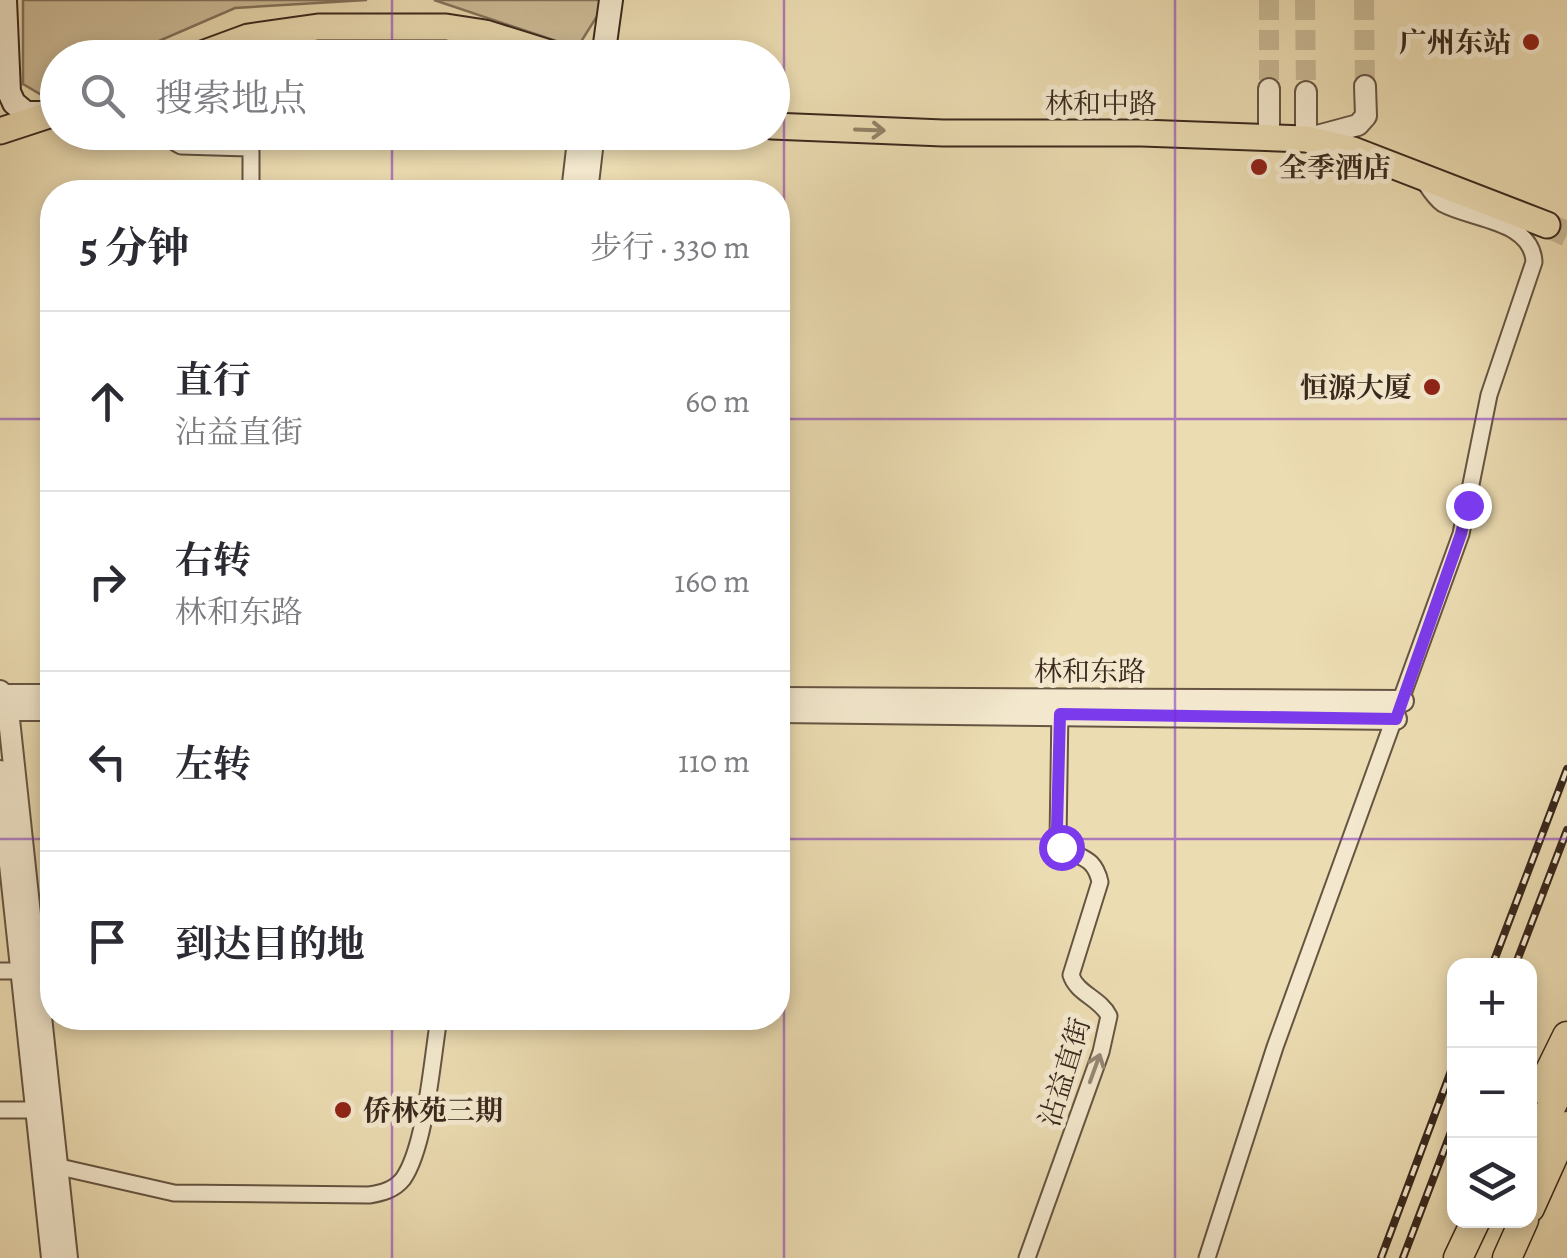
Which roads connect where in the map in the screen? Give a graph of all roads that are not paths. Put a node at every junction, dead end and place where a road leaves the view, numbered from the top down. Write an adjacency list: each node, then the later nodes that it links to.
1 (5, 0): 9 (main road)
2 (610, 0): 5 (main road)
3 (242, 40): 4 (main road)
4 (507, 40)
5 (605, 40)
6 (1365, 86): 14 (street)
7 (1269, 89): 13 (street)
8 (1306, 92): 14 (street)
9 (40, 113)
10 (40, 118): 12 (main road)
11 (790, 127): 13 (main road, 林和中路, one-way to 13)
12 (0, 133)
13 (1270, 137): 14 (main road, 林和中路)
14 (1306, 138): 18 (main road, 林和中路)
15 (251, 150): 19 (street)
16 (577, 150): 20 (street)
17 (592, 150): 21 (street)
18 (1422, 178): 22 (main road, 林和中路); 28 (street)
19 (251, 180)
20 (573, 180)
21 (588, 180)
22 (1547, 226)
23 (40, 697): 25 (street)
24 (790, 698): 26 (street, 林和东路)
25 (2, 699): 27 (street); 42 (street)
26 (1060, 706): 28 (street, 林和东路); 29 (street, 林和东路); 50 (street, 沾益直街, one-way to 26)
27 (40, 707)
28 (1400, 710): 51 (street)
29 (790, 712)
30 (0, 771): 31 (street)
31 (10, 971): 37 (street)
32 (436, 1030): 42 (street)
33 (1567, 1036): 38 (highway)
34 (1567, 1060): 39 (highway)
35 (1567, 1074): 40 (highway)
36 (0, 1110): 37 (street)
37 (36, 1110): 42 (street)
38 (1537, 1119)
39 (1537, 1123)
40 (1537, 1125)
41 (1567, 1126): 43 (highway)
42 (49, 1164): 48 (street); 49 (street)
43 (1537, 1192)
44 (1472, 1228): 52 (highway)
45 (1493, 1228): 53 (highway)
46 (1521, 1228): 54 (highway)
47 (1524, 1228): 55 (highway)
48 (52, 1258)
49 (67, 1258)
50 (1027, 1258)
51 (1207, 1258)
52 (1458, 1258)
53 (1480, 1258)
54 (1507, 1258)
55 (1518, 1258)

